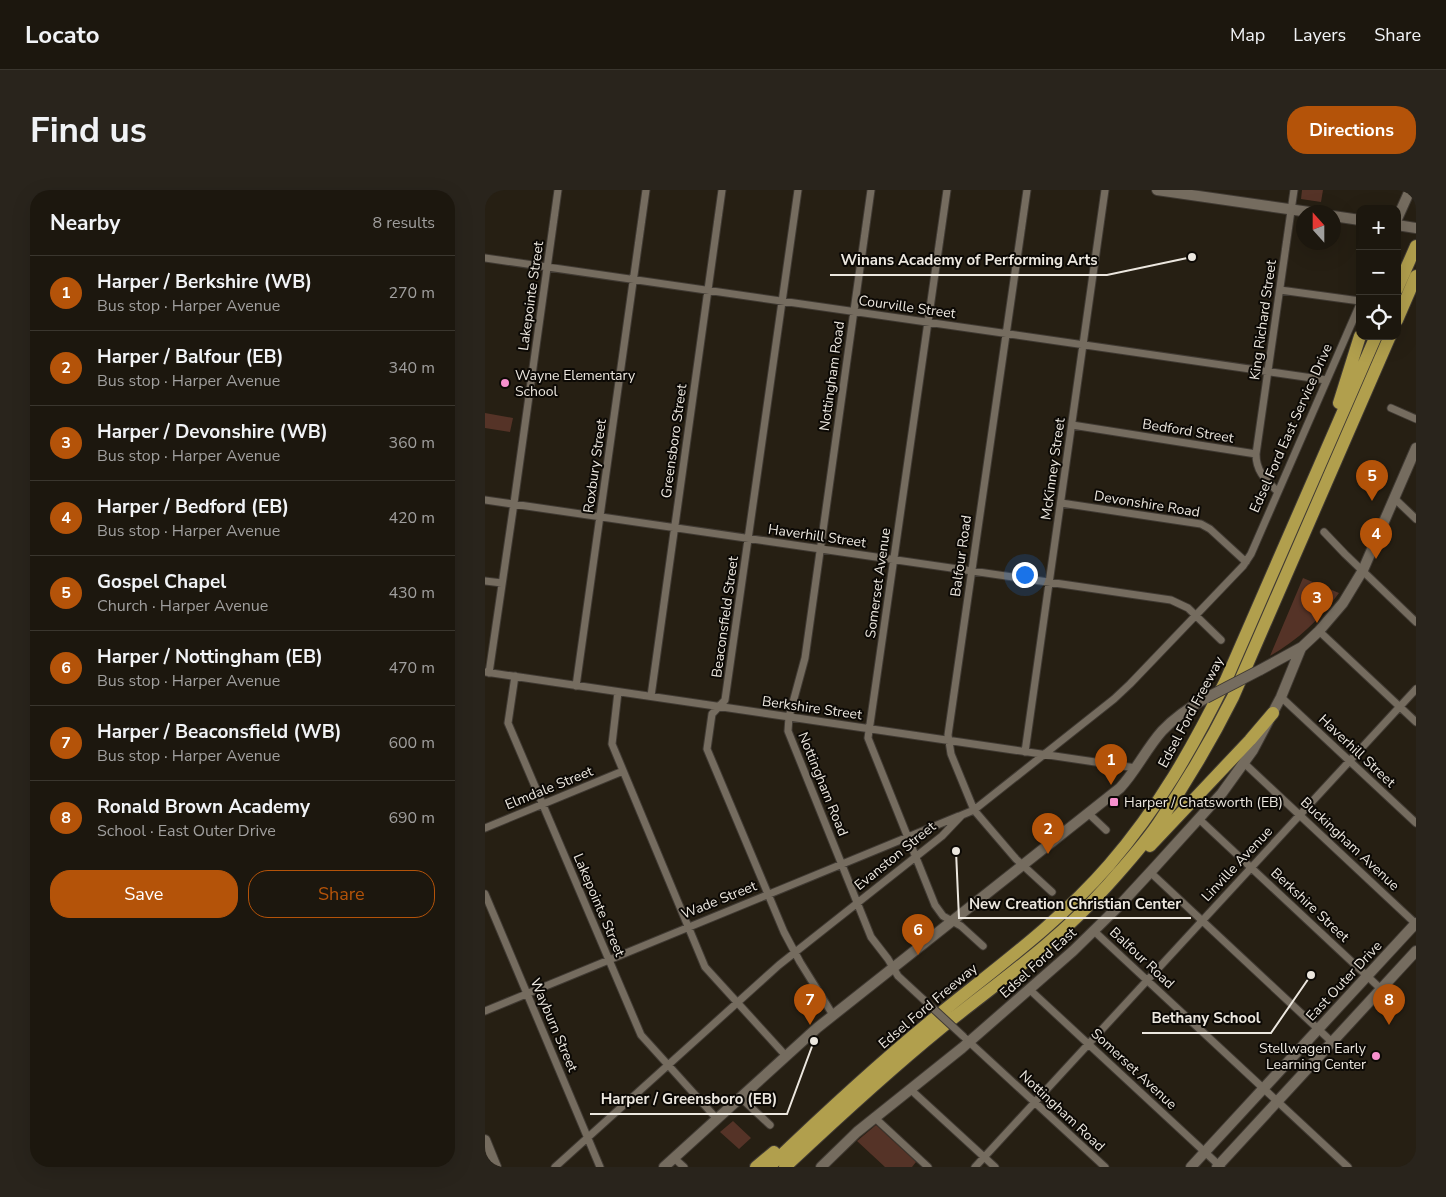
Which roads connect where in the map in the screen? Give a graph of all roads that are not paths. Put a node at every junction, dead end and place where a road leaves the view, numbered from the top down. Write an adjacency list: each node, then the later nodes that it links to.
1 (558, 190): 21 (street, Lakepointe Street)
2 (646, 190): 24 (street, Roxbury Street)
3 (722, 190): 26 (street, Greensboro Street)
4 (798, 190): 27 (street, Beaconsfield Street)
5 (871, 190): 30 (street, Nottingham Road)
6 (947, 190): 32 (street, Somerset Avenue)
7 (1027, 190): 33 (street, Balfour Road)
8 (1105, 190): 37 (street, McKinney Street)
9 (1157, 190): 12 (street)
10 (1294, 190): 12 (street, King Richard Street)
11 (1410, 190): 15 (street)
12 (1291, 210): 13 (street); 25 (street, King Richard Street)
13 (1296, 211)
14 (1341, 217): 16 (street)
15 (1401, 217)
16 (1356, 219)
17 (1401, 224): 18 (street)
18 (1416, 228)
19 (1416, 246): 23 (highway)
20 (485, 258): 21 (street, Courville Street)
21 (548, 267): 24 (street, Courville Street); 50 (street, Lakepointe Street)
22 (1416, 276): 29 (highway)
23 (1401, 279)
24 (633, 280): 26 (street, Courville Street); 51 (street, Roxbury Street)
25 (1280, 290): 28 (street); 38 (street, King Richard Street)
26 (708, 291): 27 (street, Courville Street); 53 (street, Greensboro Street)
27 (782, 302): 30 (street, Courville Street); 55 (street, Beaconsfield Street)
28 (1356, 302)
29 (1401, 311)
30 (854, 312): 32 (street, Courville Street); 56 (street, Nottingham Road)
31 (1356, 312): 39 (street, Edsel Ford East Service Drive)
32 (928, 323): 33 (street, Courville Street); 57 (street, Somerset Avenue)
33 (1006, 334): 37 (street, Courville Street); 60 (street, Balfour Road)
34 (1359, 340): 44 (highway)
35 (1374, 340): 44 (highway, Edsel Ford Freeway)
36 (1388, 340): 104 (highway, Edsel Ford Freeway)
37 (1083, 346): 38 (street, Courville Street); 42 (street, McKinney Street)
38 (1268, 372): 39 (street, Courville Street); 45 (street, King Richard Street)
39 (1326, 380): 46 (street, Edsel Ford East Service Drive)
40 (1391, 408): 41 (street)
41 (1416, 419)
42 (1072, 424): 45 (street, Bedford Street); 49 (street, McKinney Street)
43 (1416, 448): 47 (street)
44 (1327, 449): 141 (highway, Edsel Ford Freeway)
45 (1256, 454): 46 (street)
46 (1278, 492): 58 (street, Edsel Ford East Service Drive)
47 (1394, 498): 52 (street); 59 (street)
48 (485, 500): 50 (street, Haverhill Street)
49 (1061, 503): 58 (street, Devonshire Road); 62 (street, McKinney Street)
50 (514, 504): 51 (street, Haverhill Street); 63 (street, Lakepointe Street)
51 (600, 517): 53 (street, Haverhill Street); 71 (street, Roxbury Street)
52 (1416, 519)
53 (674, 528): 55 (street, Haverhill Street); 74 (street, Greensboro Street)
54 (1324, 532): 59 (street)
55 (749, 539): 56 (street, Haverhill Street); 76 (street, Beaconsfield Street)
56 (819, 549): 57 (street, Haverhill Street); 79 (street, Nottingham Road)
57 (894, 560): 60 (street, Haverhill Street); 81 (street, Somerset Avenue)
58 (1246, 562): 64 (street, Evanston Street)
59 (1363, 570): 65 (street); 66 (street)
60 (972, 571): 62 (street, Haverhill Street); 82 (street, Balfour Road)
61 (485, 581): 63 (street)
62 (1049, 582): 64 (street, Haverhill Street); 83 (street, McKinney Street)
63 (502, 583): 69 (street, Lakepointe Street)
64 (1195, 615): 67 (street, Haverhill Street); 84 (street, Evanston Street)
65 (1416, 622)
66 (1319, 631): 68 (street); 77 (street)
67 (1221, 640)
68 (1301, 648): 75 (street, Edsel Ford East); 87 (street, bridge)
69 (487, 673): 70 (street, Berkshire Street)
70 (515, 676): 71 (street, Berkshire Street); 89 (street, Lakepointe Street)
71 (576, 686): 73 (street, Berkshire Street)
72 (1416, 689): 77 (street, Linville Avenue)
73 (617, 692): 74 (street, Berkshire Street); 88 (street)
74 (651, 696): 76 (street, Berkshire Street)
75 (1281, 697): 78 (street, Edsel Ford East); 85 (street, Haverhill Street)
76 (718, 707): 79 (street, Berkshire Street); 107 (street, Beaconsfield Street)
77 (1399, 707): 80 (street); 85 (street, Linville Avenue)
78 (1273, 713): 86 (street, Edsel Ford East); 104 (highway)
79 (789, 718): 81 (street, Berkshire Street); 100 (street, Nottingham Road)
80 (1416, 722)
81 (870, 729): 82 (street, Berkshire Street); 98 (street, Somerset Avenue)
82 (949, 741): 83 (street, Berkshire Street); 90 (street, Balfour Road)
83 (1025, 752): 84 (street, Berkshire Street)
84 (1044, 755): 87 (street, Berkshire Street); 90 (street, Evanston Street)
85 (1350, 761): 93 (street, Linville Avenue); 95 (street, Haverhill Street)
86 (1245, 763): 93 (street, Buckingham Avenue); 94 (street, Edsel Ford East)
87 (1136, 768): 91 (street)
88 (623, 771): 89 (street, Elmdale Street); 112 (street)
89 (543, 804): 96 (street, Elmdale Street); 117 (street, Lakepointe Street)
90 (974, 810): 92 (street, Evanston Street); 101 (street, Balfour Road)
91 (1088, 813): 97 (street); 101 (street)
92 (962, 815): 98 (street, Wade Street); 99 (street, Evanston Street)
93 (1300, 815): 102 (street, Linville Avenue); 111 (street, Buckingham Avenue)
94 (1199, 819): 102 (street, Berkshire Street); 103 (street, Edsel Ford East)
95 (1416, 823)
96 (485, 828)
97 (1106, 830)
98 (908, 837): 99 (street, Somerset Avenue); 100 (street, Wade Street)
99 (915, 856): 108 (street, Evanston Street); 110 (street, Somerset Avenue)
100 (841, 864): 107 (street, Wade Street); 108 (street, Nottingham Road)
101 (1023, 865): 105 (street, Balfour Road); 110 (street)
102 (1252, 868): 109 (street, Linville Avenue); 119 (street, Berkshire Street)
103 (1151, 872): 109 (street); 113 (street, Edsel Ford East)
104 (1105, 889): 147 (highway, Edsel Ford Freeway)
105 (1052, 892)
106 (485, 894): 123 (street, Wayburn Street)
107 (768, 894): 112 (street, Wade Street); 116 (street, Beaconsfield Street)
108 (857, 903): 116 (street, Evanston Street); 118 (street, Nottingham Road)
109 (1202, 920): 120 (street, Linville Avenue); 127 (street)
110 (951, 921): 114 (street, Somerset Avenue); 118 (street)
111 (1416, 923): 119 (street, East Outer Drive)
112 (688, 926): 117 (street, Wade Street); 124 (street)
113 (1094, 931): 120 (street, Balfour Road); 121 (street, Edsel Ford East)
114 (983, 946)
115 (1416, 951): 122 (street)
116 (795, 952): 124 (street, Evanston Street); 126 (street, Beaconsfield Street)
117 (609, 959): 123 (street, Wade Street); 132 (street, Lakepointe Street)
118 (892, 968): 126 (street); 128 (street, Nottingham Road, bridge)
119 (1367, 976): 122 (street, Berkshire Street); 127 (street, East Outer Drive)
120 (1147, 980): 130 (street, Linville Avenue); 133 (street, Balfour Road)
121 (1029, 989): 128 (street, Edsel Ford East); 130 (street, Somerset Avenue)
122 (1381, 989): 129 (street)
123 (527, 993): 125 (street, Wade Street); 142 (street, Wayburn Street)
124 (737, 1002): 131 (street); 132 (street, Evanston Street)
125 (485, 1011)
126 (833, 1015): 131 (street)
127 (1318, 1029): 129 (street); 133 (street, East Outer Drive)
128 (967, 1039): 134 (street, Edsel Ford East); 137 (street, Nottingham Road)
129 (1332, 1042): 136 (street)
130 (1089, 1044): 137 (street, Linville Avenue); 144 (street, Somerset Avenue)
131 (787, 1056): 135 (street)
132 (667, 1064): 139 (street, Lakepointe Street); 142 (street, Evanston Street)
133 (1263, 1088): 136 (street, Balfour Road); 144 (street, East Outer Drive)
134 (910, 1089): 138 (street, Edsel Ford East); 145 (street)
135 (741, 1098): 139 (street); 140 (street)
136 (1277, 1101): 148 (street); 162 (street, Balfour Road)
137 (1035, 1102): 145 (street, Linville Avenue); 160 (street, Nottingham Road)
138 (874, 1117): 156 (street, Edsel Ford East); 157 (street)
139 (717, 1119): 146 (street)
140 (770, 1125)
141 (811, 1126): 154 (highway); 155 (highway, Edsel Ford Freeway)
142 (588, 1137): 150 (street, Evanston Street); 151 (street, Wayburn Street)
143 (485, 1140): 149 (street)
144 (1205, 1152): 148 (street, Somerset Avenue); 161 (street, East Outer Drive)
145 (984, 1157): 158 (street, Linville Avenue); 159 (street)
146 (674, 1158): 152 (street); 153 (street)
147 (789, 1164)
148 (1219, 1166)
149 (496, 1167)
150 (555, 1167)
151 (600, 1167)
152 (664, 1167)
153 (685, 1167)
154 (756, 1167)
155 (769, 1167)
156 (821, 1167)
157 (928, 1167)
158 (975, 1167)
159 (995, 1167)
160 (1105, 1167)
161 (1191, 1167)
162 (1348, 1167)

